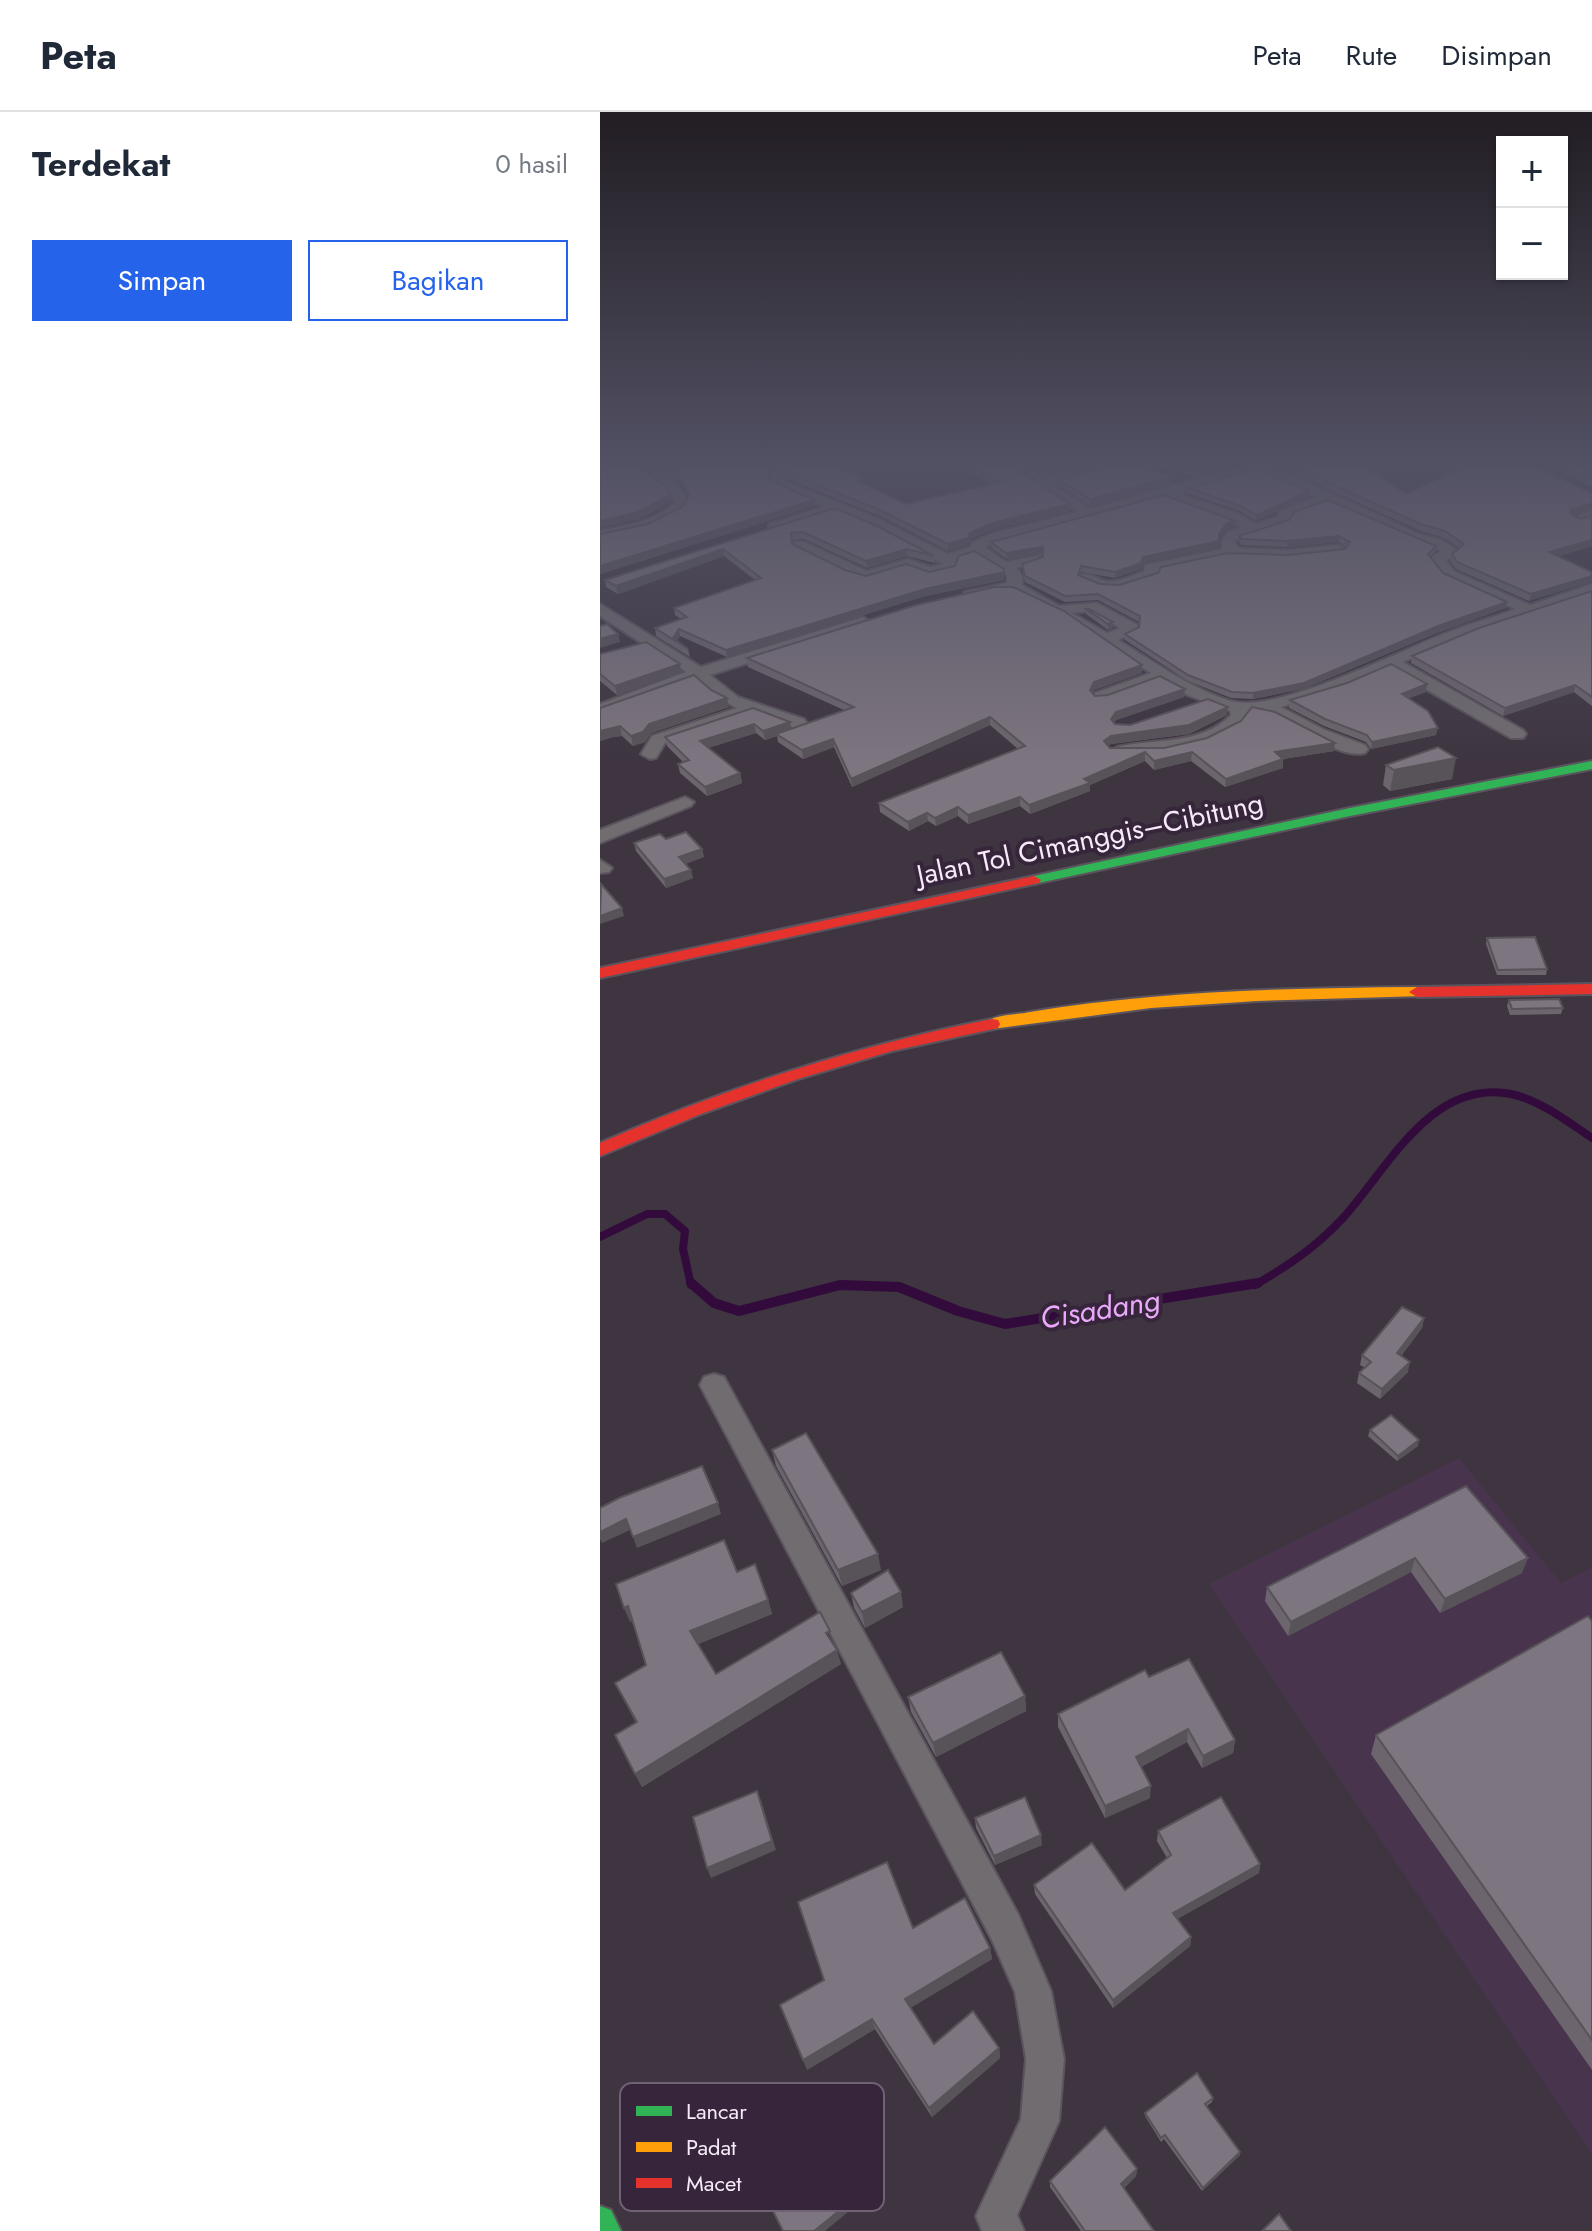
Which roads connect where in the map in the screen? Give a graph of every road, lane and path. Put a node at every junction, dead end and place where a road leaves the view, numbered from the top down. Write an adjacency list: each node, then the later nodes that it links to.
1 (834, 563): 2 (street)
2 (951, 563)
3 (997, 563): 7 (street)
4 (1019, 563): 7 (street)
5 (1183, 563): 8 (street)
6 (1441, 563): 14 (street)
7 (1004, 567): 9 (street)
8 (1086, 578)
9 (1014, 586): 11 (street); 13 (street)
10 (1592, 589): 14 (street)
11 (946, 600)
12 (600, 609): 18 (street)
13 (1060, 610): 16 (street); 16 (street)
14 (1529, 610): 17 (street)
15 (877, 619): 18 (street)
16 (1107, 639): 19 (street)
17 (1390, 662): 22 (street); 28 (street)
18 (699, 673): 23 (street); 26 (street)
19 (1163, 674): 20 (street); 21 (street)
20 (1101, 697)
21 (1207, 698): 24 (street); 25 (street)
22 (1266, 706): 25 (street); 30 (street)
23 (755, 708): 27 (street); 33 (street)
24 (1182, 708)
25 (1237, 708): 31 (street)
26 (600, 710)
27 (798, 723)
28 (1517, 734)
29 (1536, 747): 32 (highway)
30 (1359, 749)
31 (1116, 750)
32 (1506, 753)
33 (650, 754)
34 (1592, 765): 38 (highway, Jalan Tol Cimanggis–Cibitung)
35 (685, 802): 37 (street)
36 (1415, 819): 38 (highway)
37 (600, 837)
38 (834, 923): 39 (highway, Jalan Tol Cimanggis–Cibitung)
39 (600, 973)
40 (1592, 989): 41 (highway)
41 (600, 1150)
42 (714, 1385): 43 (street)
43 (993, 2226)

